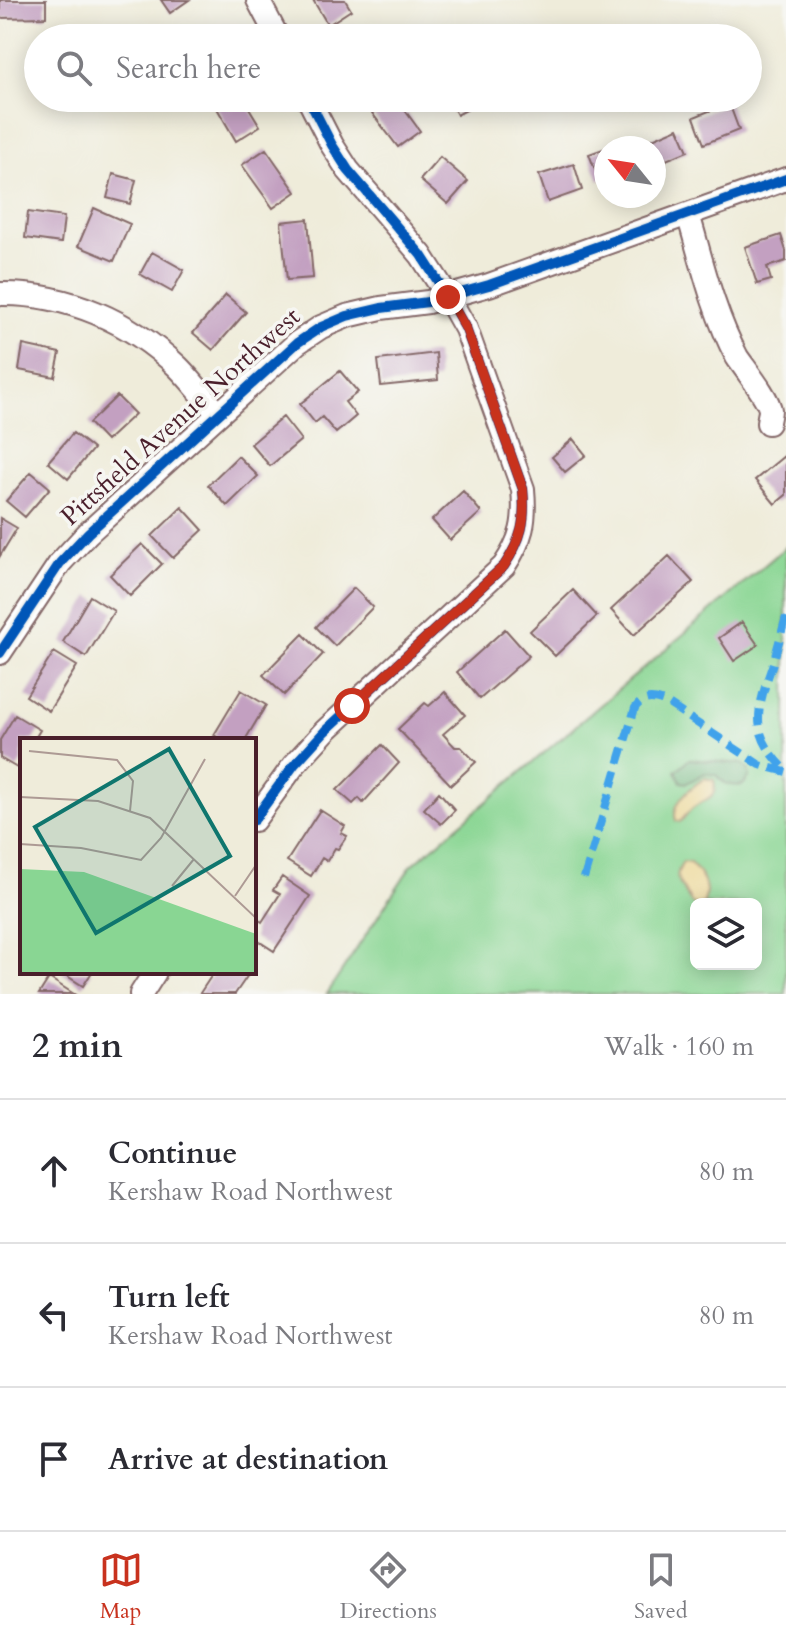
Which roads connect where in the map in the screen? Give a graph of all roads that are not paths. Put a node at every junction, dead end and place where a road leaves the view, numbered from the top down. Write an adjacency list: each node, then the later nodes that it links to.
1 (258, 0): 2 (street)
2 (271, 24)
3 (315, 112): 7 (street)
4 (786, 179): 5 (street, Pittsfield Avenue Northwest)
5 (688, 214): 7 (street, Pittsfield Avenue Northwest); 9 (street)
6 (0, 294): 8 (street)
7 (448, 297): 8 (street, Pittsfield Avenue Northwest); 11 (street)
8 (218, 414): 10 (street, Pittsfield Avenue Northwest)
9 (768, 423)
10 (0, 653)
11 (256, 817)
12 (154, 974): 13 (street)
13 (141, 994)

